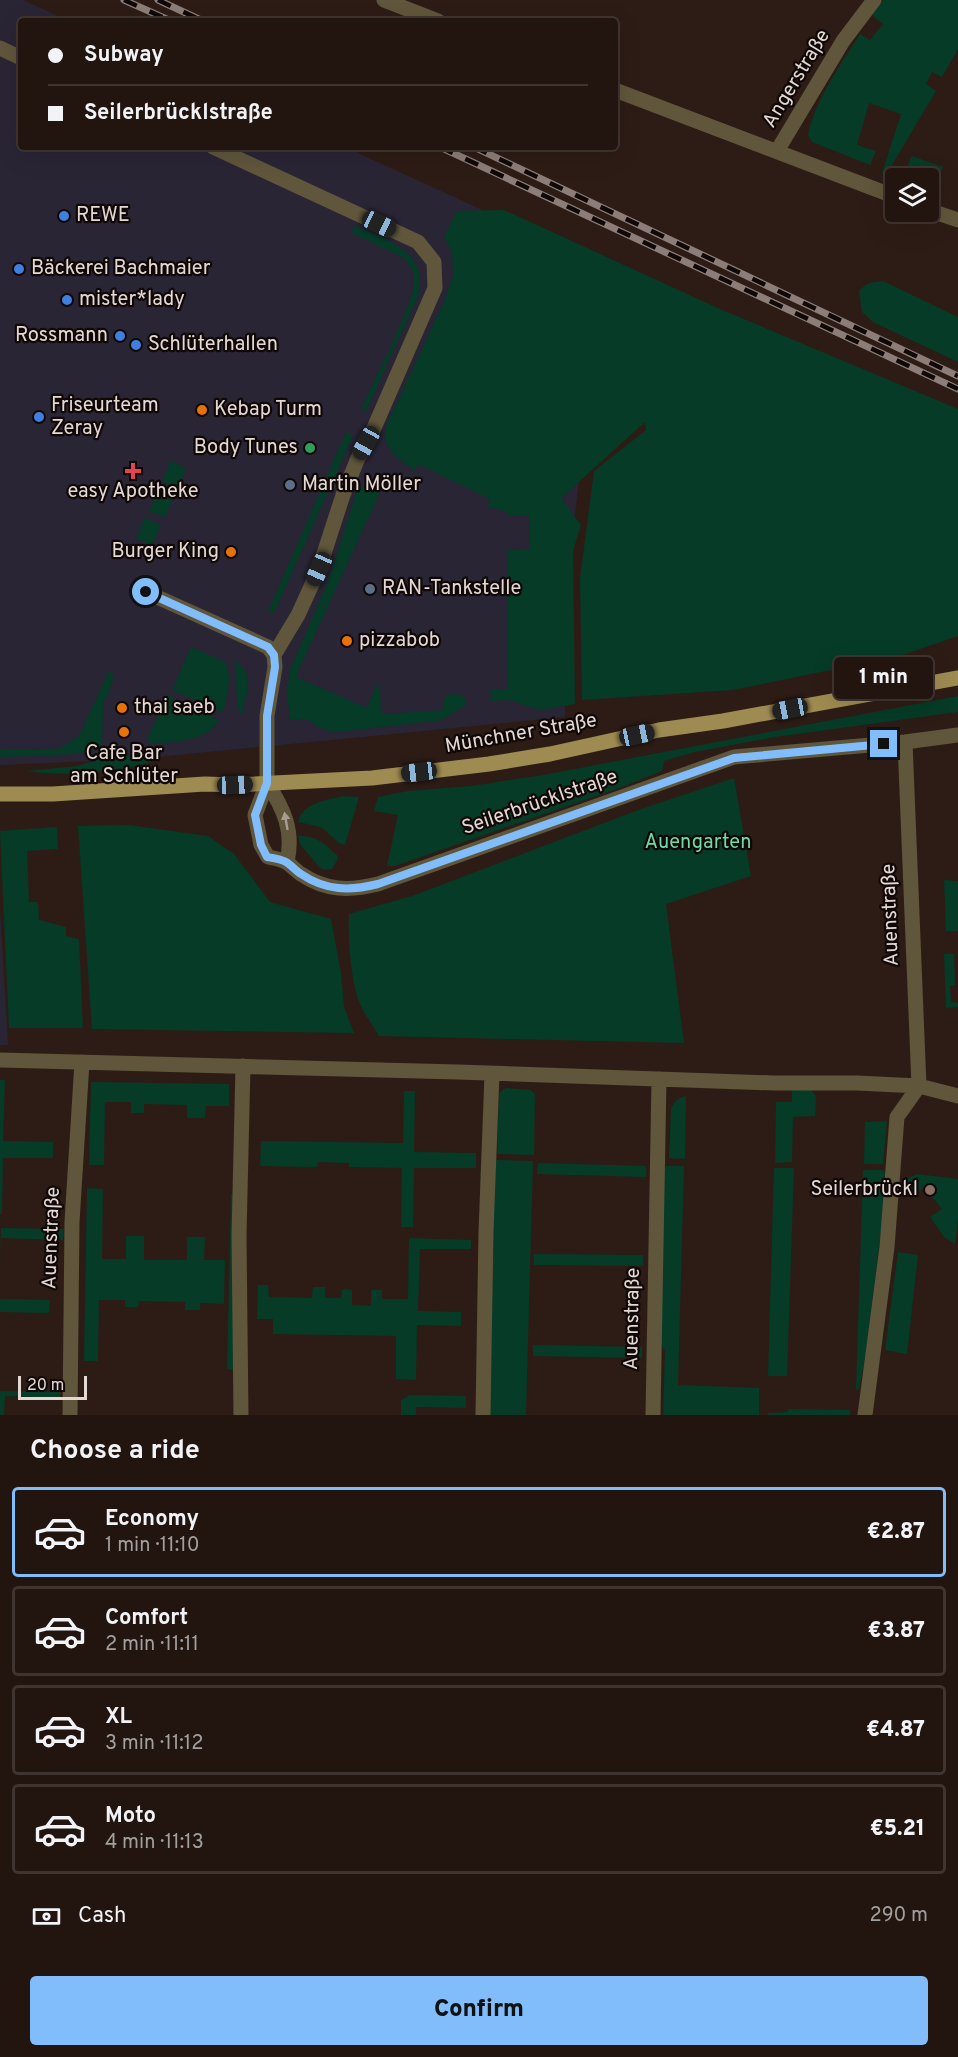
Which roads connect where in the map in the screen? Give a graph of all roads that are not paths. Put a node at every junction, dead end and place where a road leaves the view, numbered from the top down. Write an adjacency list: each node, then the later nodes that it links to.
1 (384, 0): 3 (street)
2 (874, 0): 8 (street, Angerstraße)
3 (430, 18)
4 (0, 48): 5 (street)
5 (18, 57)
6 (618, 91): 8 (street, Angerstraße)
7 (219, 150): 13 (street)
8 (777, 151): 9 (street, Angerstraße)
9 (885, 193)
10 (939, 214): 11 (street)
11 (958, 220)
12 (146, 592): 13 (street)
13 (274, 655): 17 (street)
14 (958, 678): 17 (main road, Münchner Straße)
15 (958, 735): 16 (street, Seilerbrücklstraße)
16 (905, 742): 19 (street, Seilerbrücklstraße); 25 (street, Auenstraße)
17 (267, 783): 18 (main road, Münchner Straße); 19 (street, one-way to 17); 19 (street, Seilerbrücklstraße)
18 (0, 794)
19 (287, 862)
20 (0, 1060): 21 (street)
21 (82, 1062): 22 (street); 27 (street, Auenstraße)
22 (243, 1066): 23 (street); 28 (street)
23 (492, 1074): 24 (street); 29 (street)
24 (659, 1079): 25 (street); 30 (street, Auenstraße)
25 (919, 1086): 26 (street); 31 (street)
26 (958, 1096)
27 (70, 1415)
28 (241, 1415)
29 (483, 1415)
30 (652, 1415)
31 (865, 1415)

